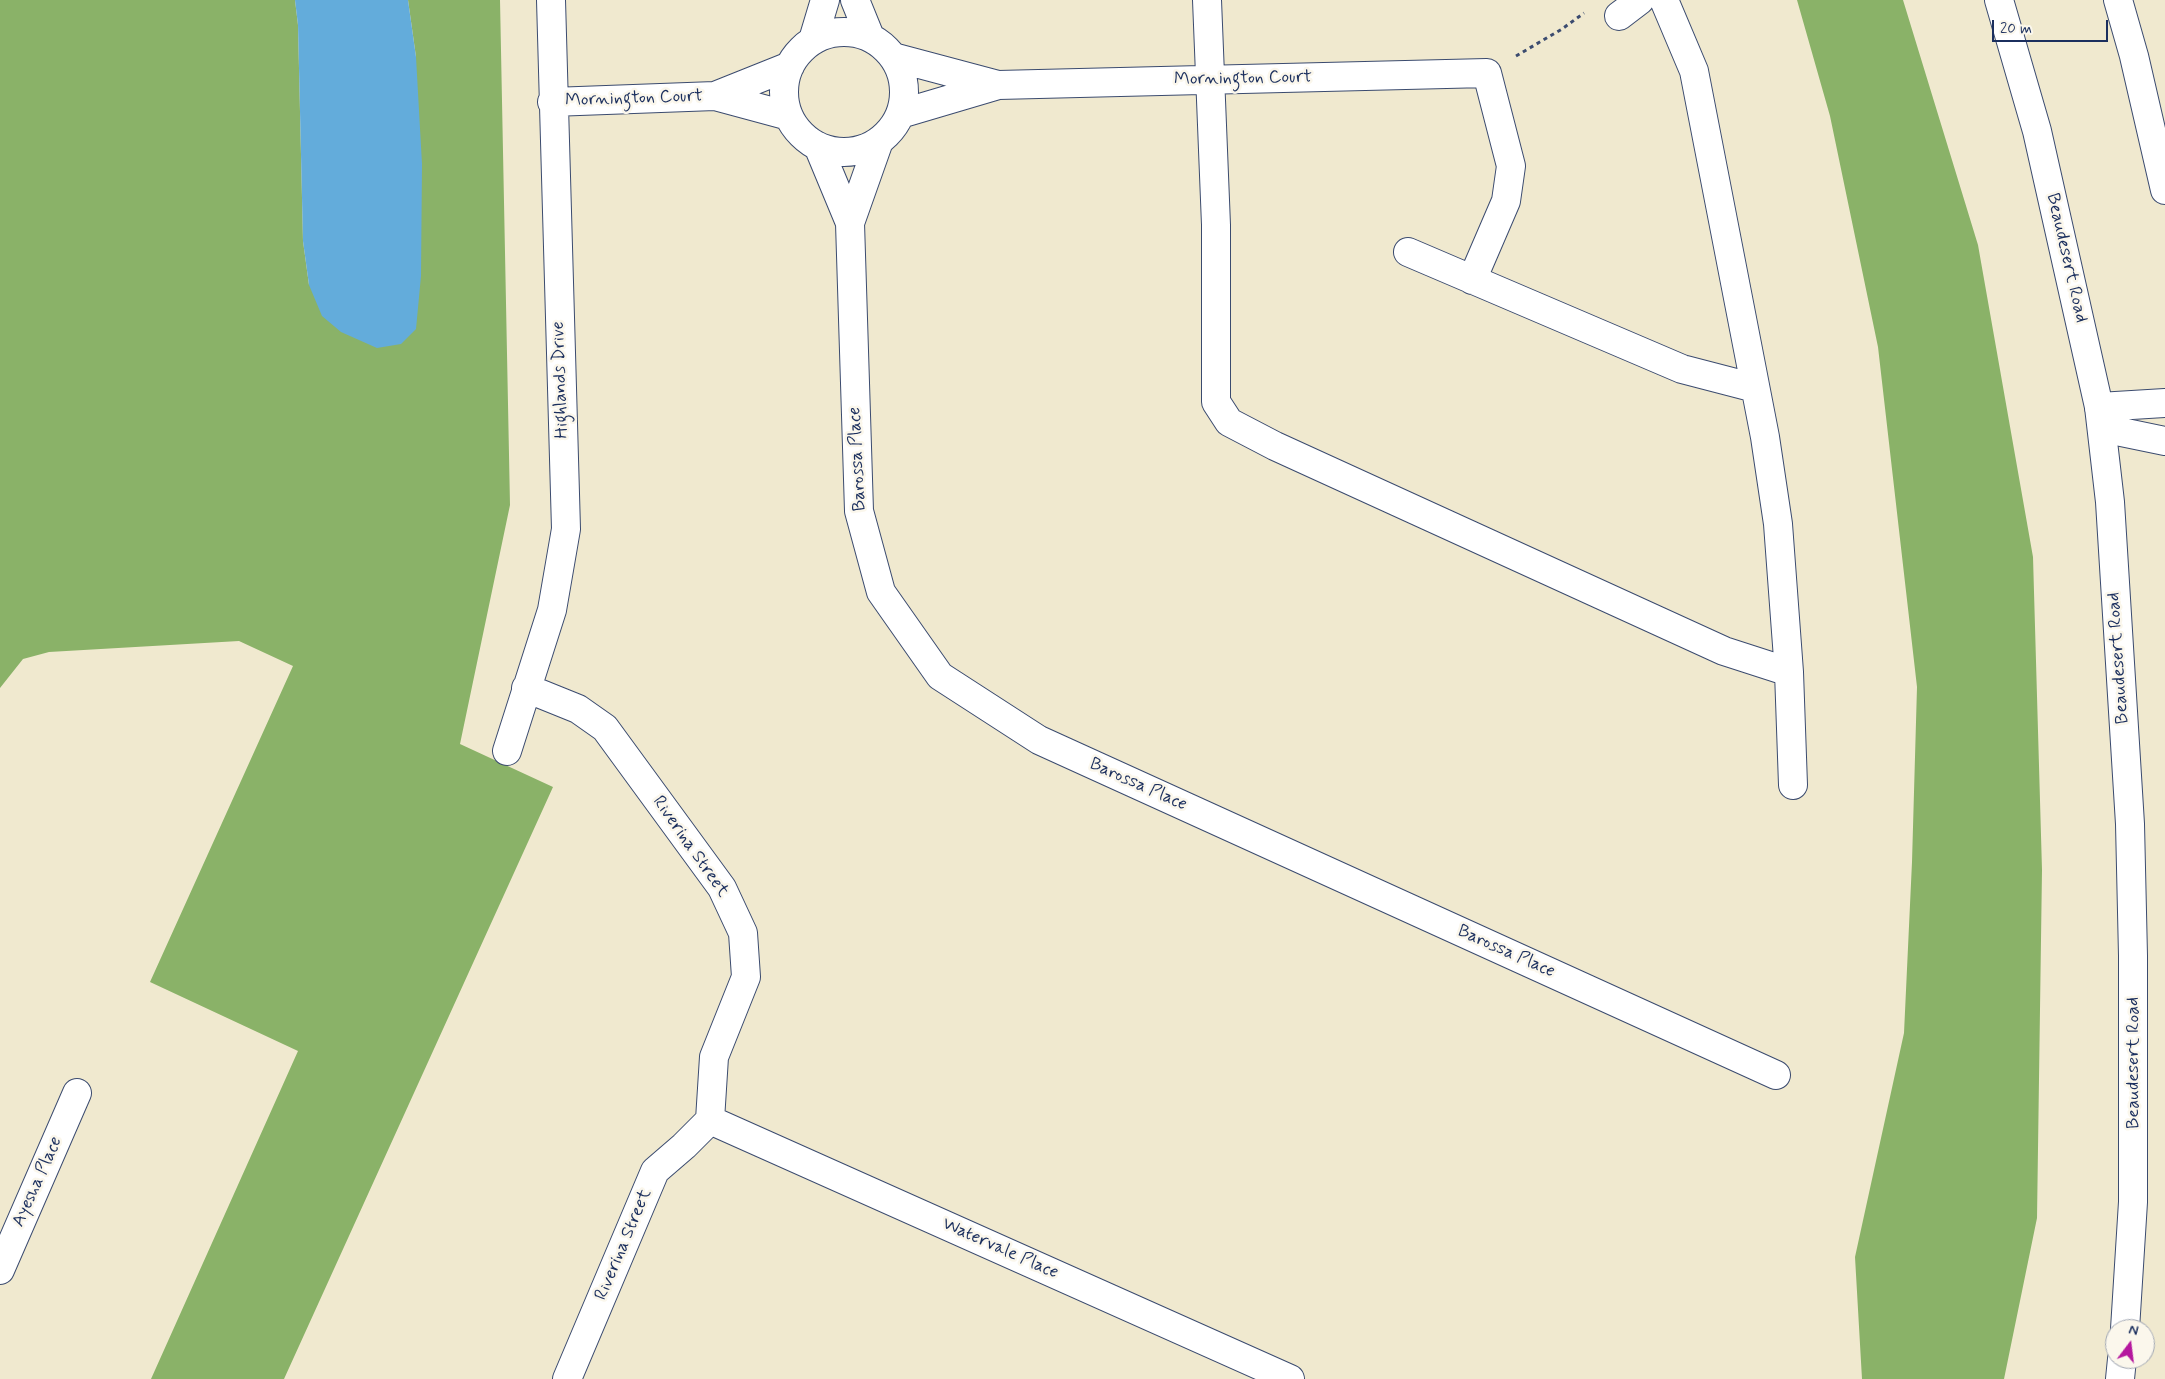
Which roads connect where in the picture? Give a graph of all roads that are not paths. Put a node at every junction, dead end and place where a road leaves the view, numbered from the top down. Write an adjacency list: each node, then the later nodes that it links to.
1 (551, 0): 15 (main road, Highlands Drive)
2 (825, 0): 9 (main road)
3 (855, 0): 8 (main road)
4 (1207, 0): 12 (main road)
5 (1664, 0): 25 (main road)
6 (1998, 0): 27 (main road, Beaudesert Road)
7 (2118, 0): 20 (main road)
8 (870, 38): 9 (main road); 10 (main road)
9 (813, 40): 11 (main road)
10 (893, 57): 13 (main road, Mornington Court); 16 (main road)
11 (790, 66): 14 (main road, Mornington Court); 17 (main road)
12 (1211, 80): 13 (main road, Mornington Court); 24 (main road, Mornington Court); 29 (main road)
13 (998, 85): 16 (main road, Mornington Court)
14 (715, 96): 15 (main road, Mornington Court); 17 (main road, Mornington Court)
15 (552, 102): 30 (main road, Highlands Drive)
16 (900, 114): 18 (main road)
17 (789, 116): 19 (main road)
18 (879, 141): 19 (main road); 22 (main road, Barossa Place)
19 (818, 146): 22 (main road, Barossa Place)
20 (2161, 151): 21 (main road)
21 (2165, 190)
22 (850, 223): 33 (main road, Barossa Place)
23 (1408, 252): 24 (main road)
24 (1472, 280): 25 (main road)
25 (1755, 388): 29 (main road)
26 (2165, 403): 27 (main road)
27 (2100, 417): 28 (main road); 37 (main road, Beaudesert Road)
28 (2165, 441)
29 (1789, 672): 32 (main road)
30 (526, 688): 31 (main road, Highlands Drive); 35 (main road, Riverina Street)
31 (507, 751)
32 (1793, 785)
33 (1776, 1075)
34 (77, 1093): 36 (main road, Ayesha Place)
35 (710, 1120): 38 (main road, Riverina Street); 39 (main road, Watervale Place)
36 (0, 1270)
37 (2126, 1319)
38 (567, 1379)
39 (1290, 1379)

